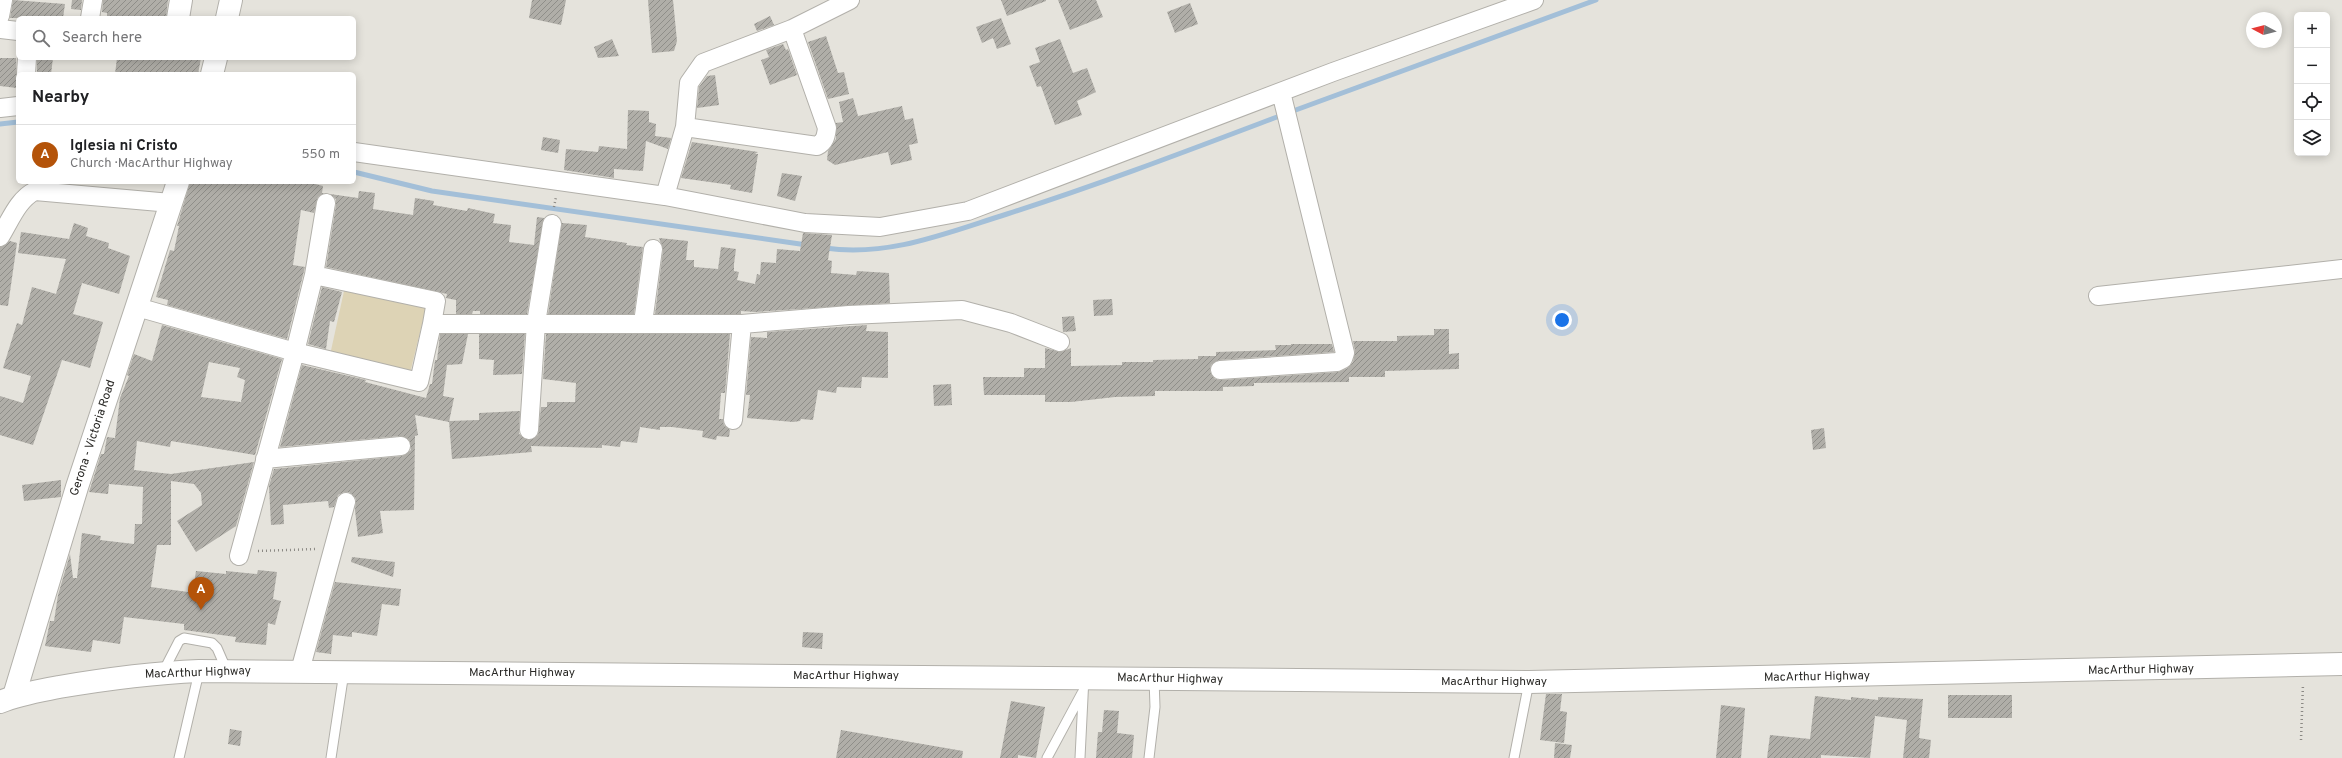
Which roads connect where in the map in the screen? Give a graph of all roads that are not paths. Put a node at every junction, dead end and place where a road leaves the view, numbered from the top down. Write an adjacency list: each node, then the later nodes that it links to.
1 (3, 0): 7 (street)
2 (93, 0): 8 (street)
3 (181, 0): 9 (main road)
4 (231, 0): 10 (main road)
5 (850, 0): 12 (street)
6 (1534, 0): 18 (street)
7 (0, 16)
8 (90, 16)
9 (178, 16)
10 (227, 16)
11 (0, 29): 13 (street)
12 (792, 29): 21 (street); 21 (street)
13 (16, 31)
14 (27, 60): 16 (street)
15 (216, 60): 17 (main road)
16 (26, 72)
17 (212, 72)
18 (1281, 92): 24 (street); 40 (street)
19 (16, 106): 20 (street)
20 (0, 108)
21 (685, 128): 24 (street)
22 (356, 152): 24 (street)
23 (177, 184): 25 (main road, Gerona - Victoria Road)
24 (665, 196)
25 (171, 203): 28 (street); 33 (main road, Gerona - Victoria Road)
26 (326, 203): 31 (street)
27 (552, 224): 34 (street)
28 (0, 237)
29 (653, 249): 35 (street)
30 (2342, 269): 32 (street)
31 (314, 275): 36 (street); 39 (street)
32 (2098, 296)
33 (137, 307): 39 (street); 56 (main road, Gerona - Victoria Road)
34 (536, 323): 35 (street); 36 (street); 42 (street)
35 (642, 323): 37 (street)
36 (432, 324): 39 (street)
37 (742, 324): 38 (street); 41 (street)
38 (1060, 342)
39 (295, 352): 44 (street)
40 (1220, 370)
41 (733, 420)
42 (529, 430)
43 (401, 446): 44 (street)
44 (265, 459): 46 (street)
45 (346, 502): 50 (street)
46 (239, 554)
47 (2342, 664): 54 (main road, MacArthur Highway)
48 (199, 671): 49 (main road, MacArthur Highway); 51 (main road, MacArthur Highway); 57 (lane)
49 (227, 671): 50 (main road, MacArthur Highway); 51 (lane)
50 (300, 671): 52 (main road, MacArthur Highway)
51 (162, 672): 56 (main road, MacArthur Highway)
52 (344, 672): 55 (main road, MacArthur Highway); 58 (lane)
53 (1154, 679): 54 (main road, MacArthur Highway); 55 (main road, MacArthur Highway); 61 (lane)
54 (1529, 682): 62 (lane)
55 (1084, 684): 59 (lane); 60 (lane)
56 (7, 699)
57 (179, 758)
58 (331, 758)
59 (1046, 758)
60 (1080, 758)
61 (1149, 758)
62 (1514, 758)

